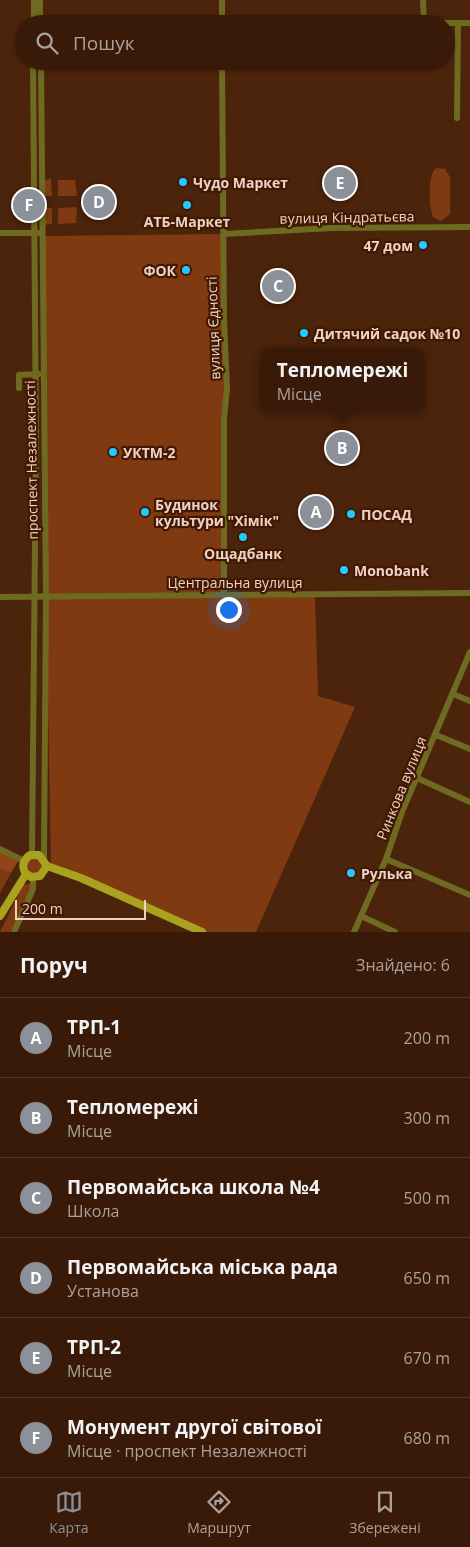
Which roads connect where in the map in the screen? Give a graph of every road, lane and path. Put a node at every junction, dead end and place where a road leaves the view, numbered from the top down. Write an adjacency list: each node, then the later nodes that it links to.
1 (34, 0): 5 (street)
2 (40, 0): 6 (street)
3 (222, 0): 7 (street)
4 (423, 0): 8 (street)
5 (36, 15)
6 (38, 15)
7 (222, 15)
8 (424, 15)
9 (458, 23): 10 (street); 14 (street)
10 (470, 23)
11 (33, 70): 17 (street, проспект Незалежності)
12 (41, 70): 19 (street, проспект Незалежності)
13 (222, 70): 18 (street, вулиця Єдності)
14 (457, 118)
15 (470, 227): 18 (street, вулиця Кіндратьєва)
16 (0, 233): 17 (street)
17 (35, 233): 19 (street); 20 (street, проспект Незалежності)
18 (224, 234): 23 (street, вулиця Єдності)
19 (43, 235): 20 (street, проспект Незалежності)
20 (39, 374): 21 (street); 25 (street, проспект Незалежності); 26 (street, проспект Незалежності)
21 (19, 388)
22 (470, 593): 23 (street, Центральна вулиця)
23 (224, 594): 26 (street, Центральна вулиця)
24 (0, 597): 25 (street, Центральна вулиця)
25 (34, 597): 26 (street, Центральна вулиця); 35 (street, проспект Незалежності)
26 (46, 597): 38 (street, проспект Незалежності)
27 (469, 656): 28 (street, Ринкова вулиця)
28 (453, 694): 29 (street); 30 (street, Ринкова вулиця)
29 (470, 701)
30 (436, 735): 31 (street); 32 (street, Ринкова вулиця)
31 (470, 749)
32 (417, 778): 33 (street); 36 (street, Ринкова вулиця)
33 (470, 802)
34 (0, 849): 37 (street)
35 (32, 855): 37 (main road); 38 (main road)
36 (386, 859): 40 (street); 42 (street, Ринкова вулиця)
37 (24, 861): 39 (main road)
38 (46, 862): 39 (main road); 44 (main road)
39 (29, 876): 41 (main road); 43 (street)
40 (470, 895)
41 (0, 916)
42 (361, 916): 45 (street, Ринкова вулиця); 46 (street)
43 (14, 932)
44 (202, 932)
45 (354, 932)
46 (396, 932)

